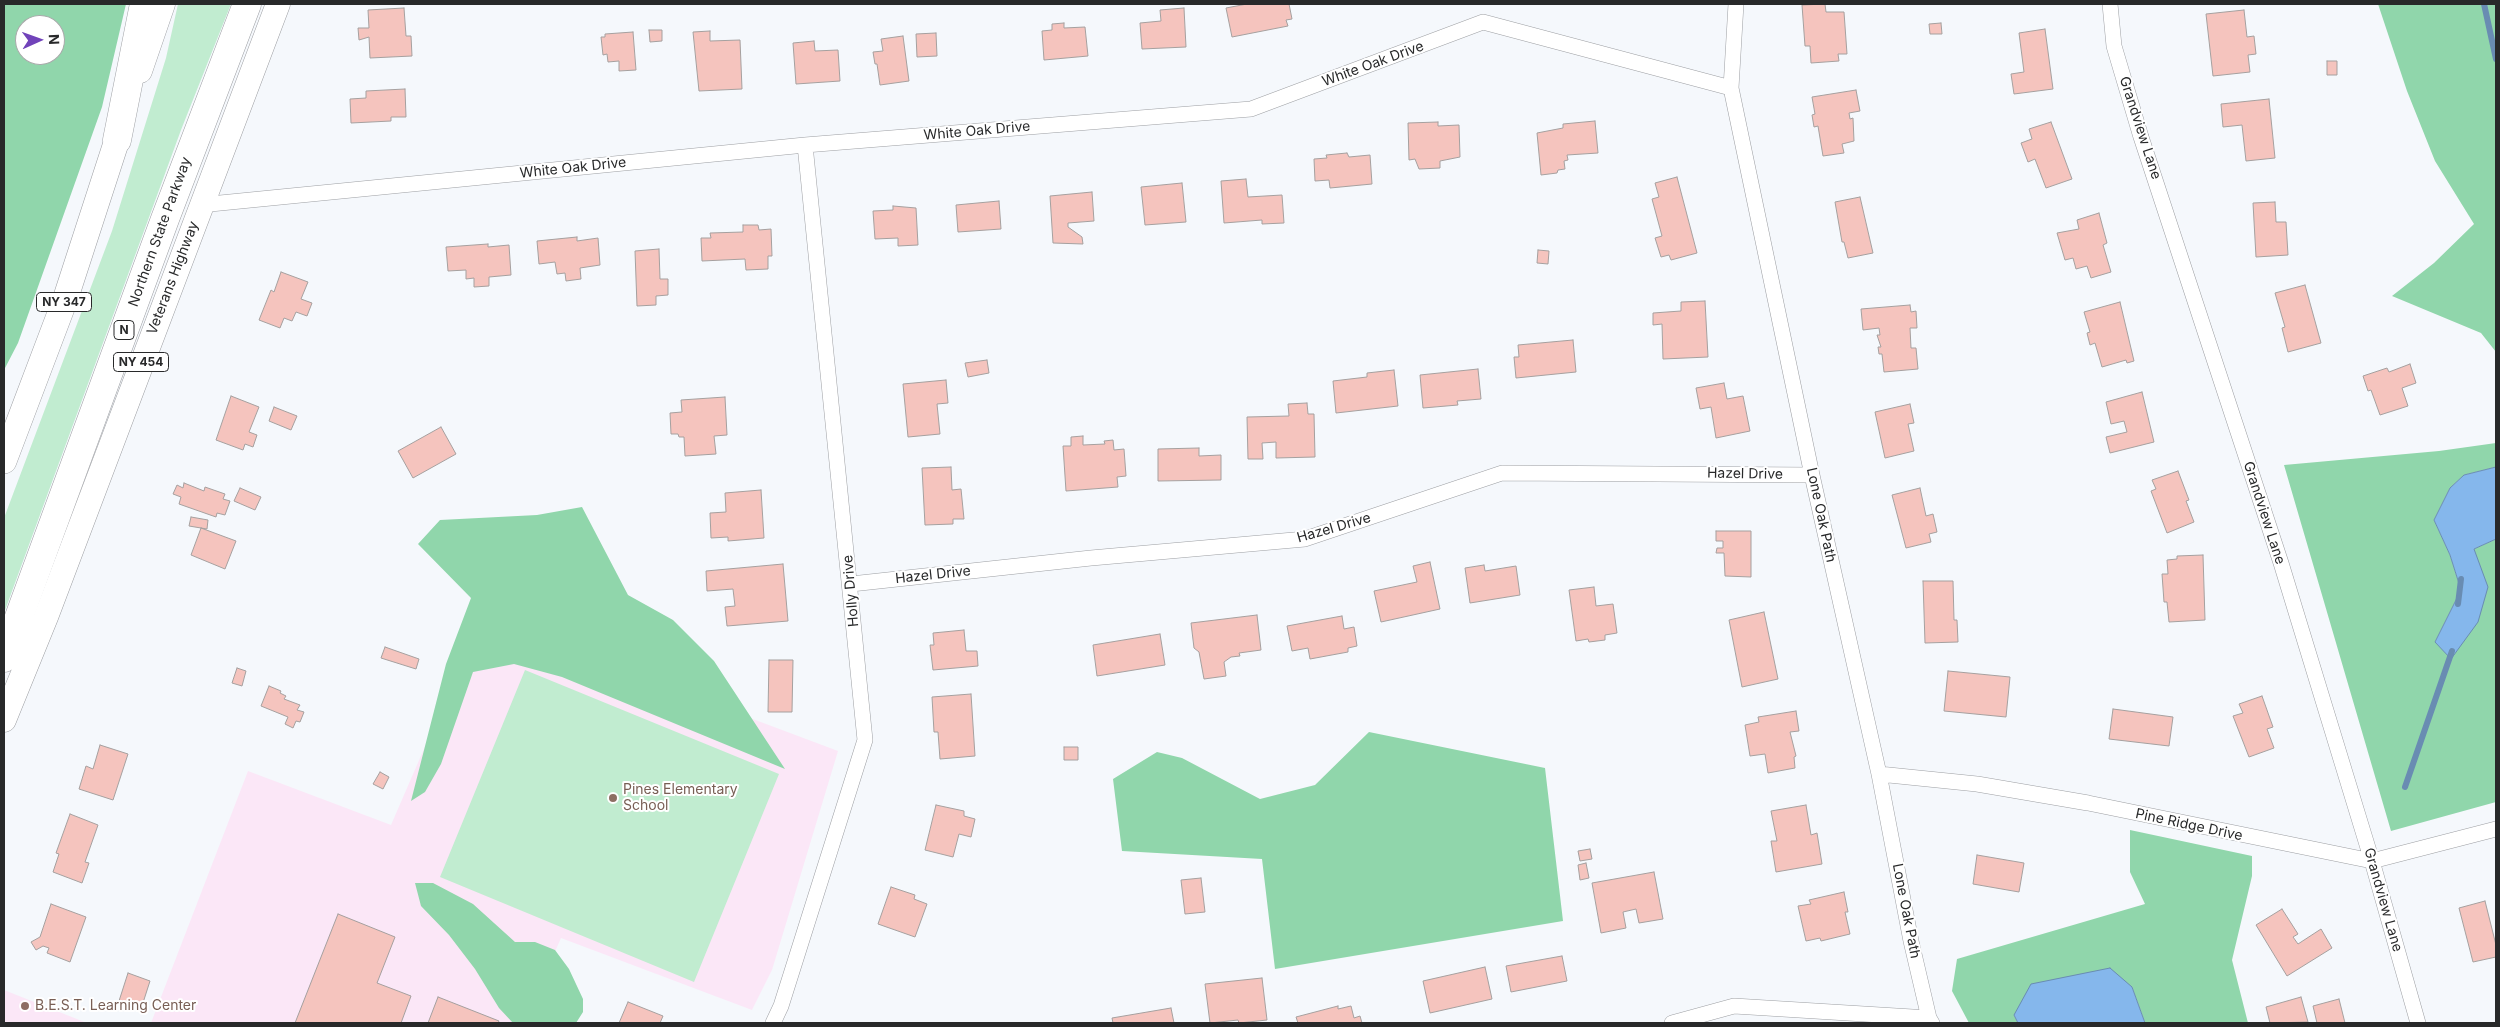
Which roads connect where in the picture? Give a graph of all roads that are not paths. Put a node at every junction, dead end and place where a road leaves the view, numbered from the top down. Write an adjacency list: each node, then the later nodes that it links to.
1 (144, 4): 8 (highway)
2 (164, 4): 8 (main road)
3 (247, 4): 14 (highway, Northern State Parkway / N)
4 (278, 4): 10 (main road, Veterans Highway / NY 454)
5 (1736, 4): 7 (street, Lone Oak Path)
6 (2110, 4): 18 (street, Grandview Lane)
7 (1731, 88): 9 (street, White Oak Drive); 12 (street, Lone Oak Path)
8 (117, 140): 11 (highway, NY 347)
9 (805, 145): 10 (street, White Oak Drive); 13 (street, Holly Drive)
10 (200, 206): 15 (main road, Veterans Highway / NY 454)
11 (4, 461)
12 (1812, 475): 13 (street, Hazel Drive); 16 (street, Lone Oak Path)
13 (851, 584): 20 (street, Holly Drive)
14 (4, 658)
15 (4, 720)
16 (1879, 774): 18 (street, Pine Ridge Drive); 19 (street, Lone Oak Path)
17 (2496, 829): 18 (street, Pine Ridge Drive)
18 (2372, 861): 22 (street, Grandview Lane)
19 (1931, 1021): 21 (street)
20 (773, 1023)
21 (1672, 1023)
22 (2418, 1023)

